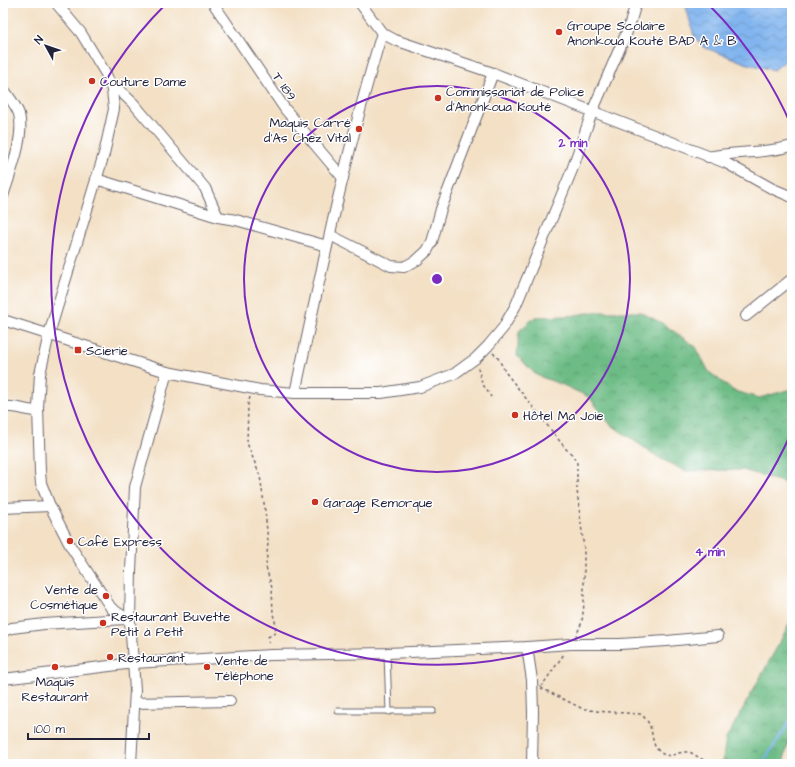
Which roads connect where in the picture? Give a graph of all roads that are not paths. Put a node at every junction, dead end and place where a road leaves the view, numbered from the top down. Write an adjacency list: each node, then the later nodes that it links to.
1 (56, 3): 8 (street)
2 (213, 3): 12 (street, T 189)
3 (360, 3): 5 (street)
4 (636, 3): 9 (street)
5 (382, 33): 6 (street); 12 (street)
6 (493, 73): 9 (street); 17 (street)
7 (3, 88): 14 (street)
8 (112, 90): 13 (street); 16 (street)
9 (592, 112): 11 (street); 24 (street)
10 (792, 146): 11 (street)
11 (708, 157): 15 (street)
12 (343, 178): 17 (street)
13 (96, 179): 16 (street); 22 (street)
14 (3, 196)
15 (792, 197)
16 (218, 217): 18 (street)
17 (330, 235): 18 (street)
18 (327, 246): 24 (street)
19 (792, 279): 20 (street)
20 (746, 316)
21 (3, 320): 22 (street)
22 (49, 334): 23 (street); 26 (street)
23 (167, 372): 24 (street); 29 (street)
24 (295, 393)
25 (3, 407): 26 (street)
26 (38, 411): 27 (street)
27 (50, 506): 28 (street); 29 (street)
28 (3, 508)
29 (128, 620): 30 (street); 34 (street)
30 (3, 631)
31 (718, 636): 32 (street)
32 (527, 647): 33 (street); 42 (street)
33 (387, 653): 34 (street); 40 (lane)
34 (134, 663): 35 (street); 37 (street)
35 (3, 679)
36 (230, 701): 37 (street)
37 (135, 703): 41 (street)
38 (338, 711): 40 (lane)
39 (433, 711): 40 (lane)
40 (389, 712)
41 (131, 764)
42 (532, 764)

